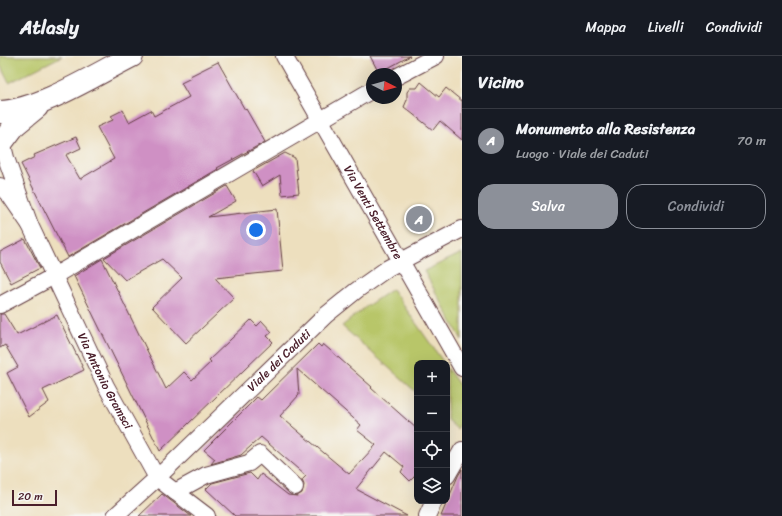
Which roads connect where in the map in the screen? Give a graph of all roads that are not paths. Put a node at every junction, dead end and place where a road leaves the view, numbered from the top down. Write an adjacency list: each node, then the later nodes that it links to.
1 (132, 56): 6 (street)
2 (284, 56): 8 (street, Via Venti Settembre)
3 (436, 56): 4 (street)
4 (402, 74)
5 (366, 94): 8 (street)
6 (46, 100): 7 (street); 9 (street)
7 (0, 112)
8 (322, 120): 13 (street, Via Venti Settembre); 14 (street)
9 (2, 143): 11 (street, Via Antonio Gramsci)
10 (0, 186): 11 (street, Via Antonio Gramsci)
11 (30, 225): 14 (street, Via Antonio Gramsci)
12 (462, 229): 13 (street, Viale dei Caduti)
13 (401, 261): 16 (street, Via Venti Settembre); 19 (street, Viale dei Caduti)
14 (54, 276): 15 (street); 19 (street, Via Antonio Gramsci)
15 (0, 305)
16 (462, 368)
17 (462, 450): 18 (street)
18 (450, 471)
19 (157, 478): 21 (street, Via Antonio Gramsci); 23 (street, Viale dei Caduti)
20 (295, 487): 21 (street)
21 (175, 492): 24 (street, Via Antonio Gramsci)
22 (433, 504): 25 (street)
23 (115, 516)
24 (207, 516)
25 (427, 516)

